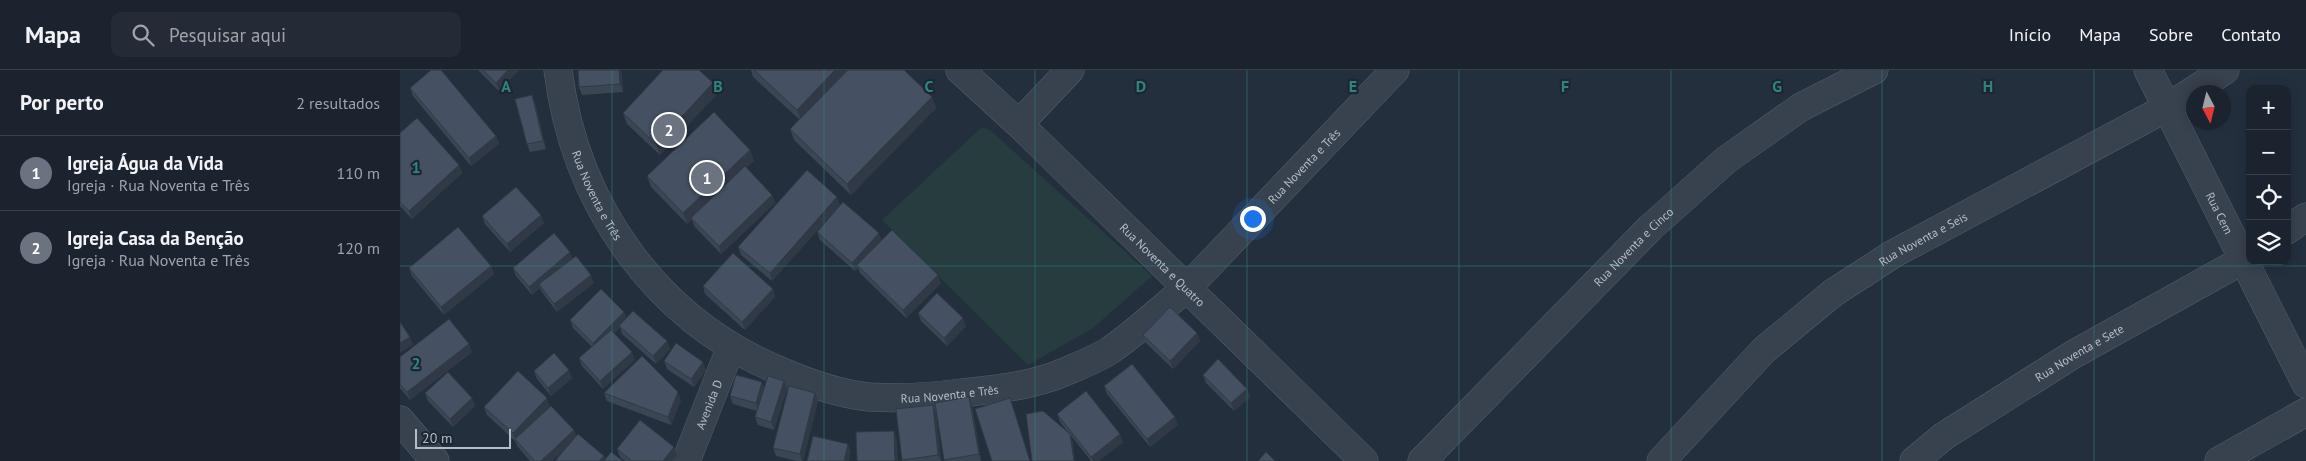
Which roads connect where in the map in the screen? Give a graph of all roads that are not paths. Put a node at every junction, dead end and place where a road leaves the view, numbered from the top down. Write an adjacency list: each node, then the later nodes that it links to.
1 (558, 70): 16 (street, Rua Noventa e Três)
2 (960, 70): 9 (street, Rua Noventa e Quatro)
3 (1070, 70): 9 (street)
4 (1395, 70): 15 (street, Rua Noventa e Três)
5 (1874, 70): 23 (street, Rua Noventa e Cinco)
6 (2148, 70): 8 (street, Rua Cem)
7 (2225, 70): 8 (street, Rua Noventa e Seis)
8 (2168, 107): 12 (street, Rua Cem); 24 (street, Rua Noventa e Seis)
9 (1019, 124): 15 (street, Rua Noventa e Quatro)
10 (2306, 217): 11 (street)
11 (2291, 227)
12 (2246, 256)
13 (2246, 259): 25 (street, Rua Noventa e Sete)
14 (2250, 265): 17 (street, Rua Cem)
15 (1187, 288): 16 (street, Rua Noventa e Três); 22 (street, Rua Noventa e Quatro)
16 (731, 347): 21 (street, Avenida D)
17 (2306, 384)
18 (2306, 412): 26 (street)
19 (400, 420): 20 (street)
20 (435, 461)
21 (686, 461)
22 (1364, 461)
23 (1422, 461)
24 (1661, 461)
25 (1914, 461)
26 (2219, 461)

